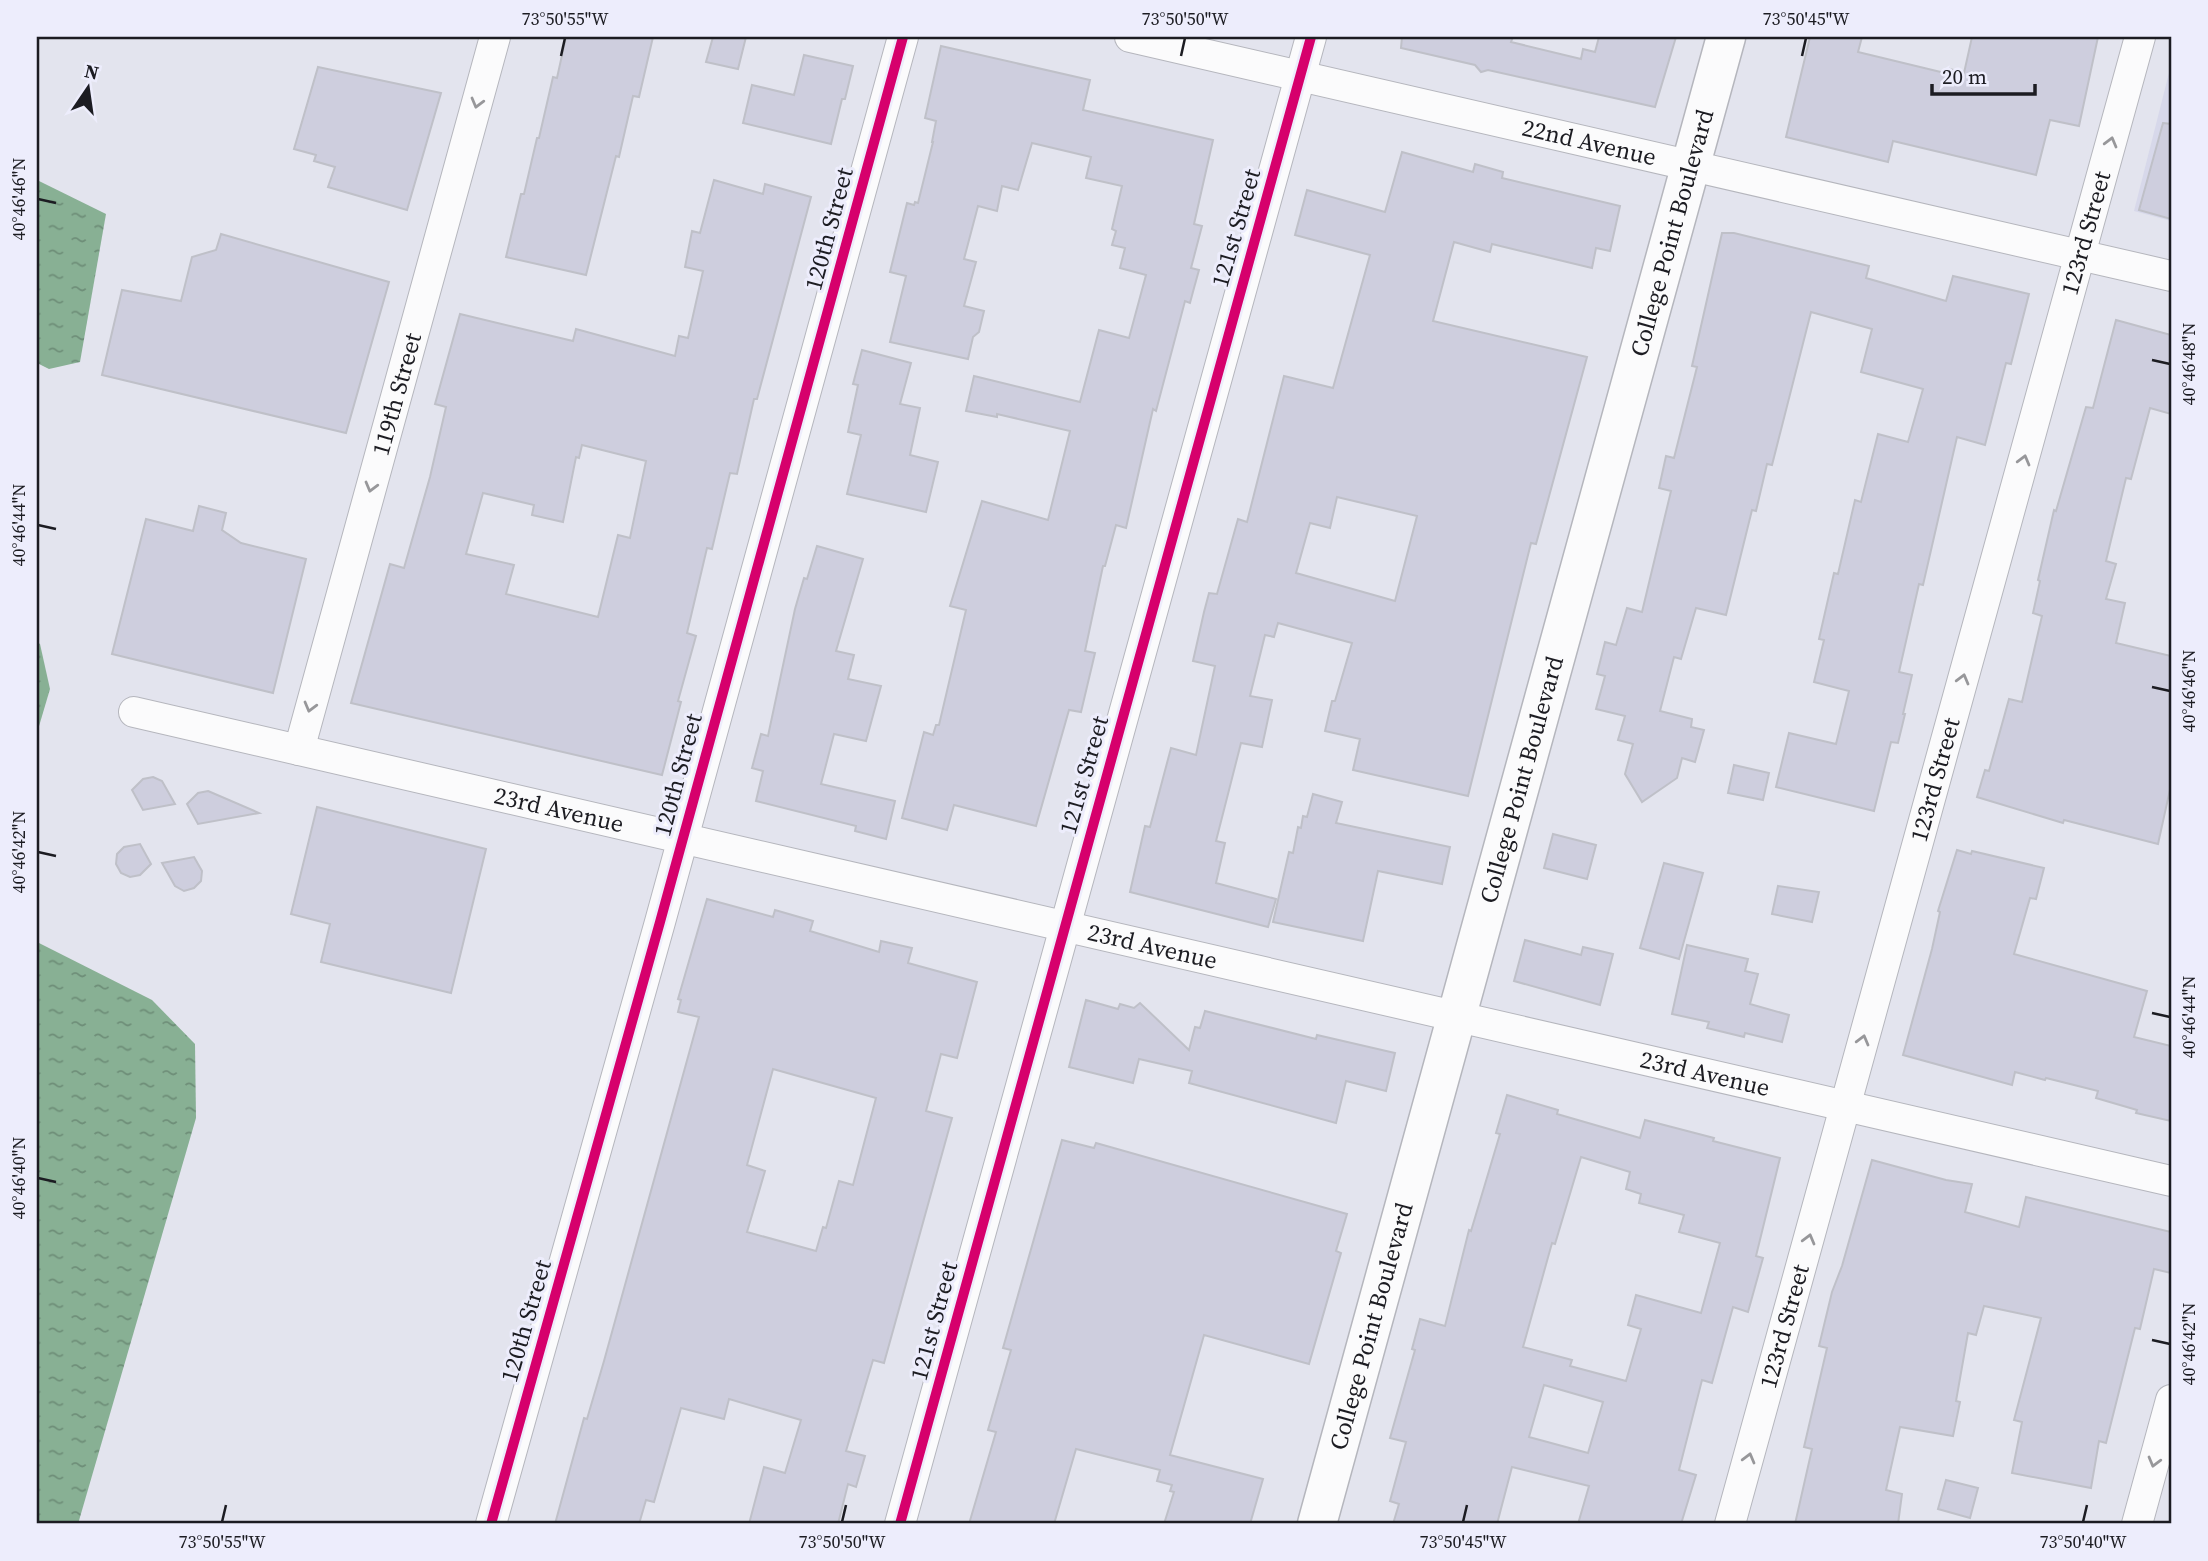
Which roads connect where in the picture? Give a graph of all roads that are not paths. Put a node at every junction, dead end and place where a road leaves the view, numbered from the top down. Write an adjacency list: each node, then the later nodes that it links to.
1 (495, 37): 12 (street, 119th Street, one-way to 12)
2 (903, 37): 13 (street, 120th Street)
3 (1130, 37): 7 (street, 22nd Avenue)
4 (1311, 37): 7 (street, 121st Street)
5 (1726, 37): 8 (street, College Point Boulevard)
6 (2140, 37): 9 (street, 123rd Street, one-way to 6)
7 (1300, 76): 8 (street, 22nd Avenue); 14 (street, 121st Street)
8 (1690, 165): 9 (street, 22nd Avenue); 15 (street, College Point Boulevard)
9 (2080, 255): 10 (street, 22nd Avenue); 16 (street, 123rd Street, one-way to 9)
10 (2171, 276)
11 (134, 712): 12 (street, 23rd Avenue)
12 (299, 750): 13 (street, 23rd Avenue)
13 (683, 838): 14 (street, 23rd Avenue); 19 (street, 120th Street)
14 (1064, 926): 15 (street, 23rd Avenue); 20 (street, 121st Street)
15 (1455, 1016): 16 (street, 23rd Avenue); 21 (street, College Point Boulevard)
16 (1845, 1106): 17 (street, 23rd Avenue); 22 (street, 123rd Street, one-way to 16)
17 (2171, 1181)
18 (2171, 1400): 23 (street, one-way to 23)
19 (491, 1524)
20 (901, 1524)
21 (1317, 1524)
22 (1730, 1524)
23 (2137, 1524)

